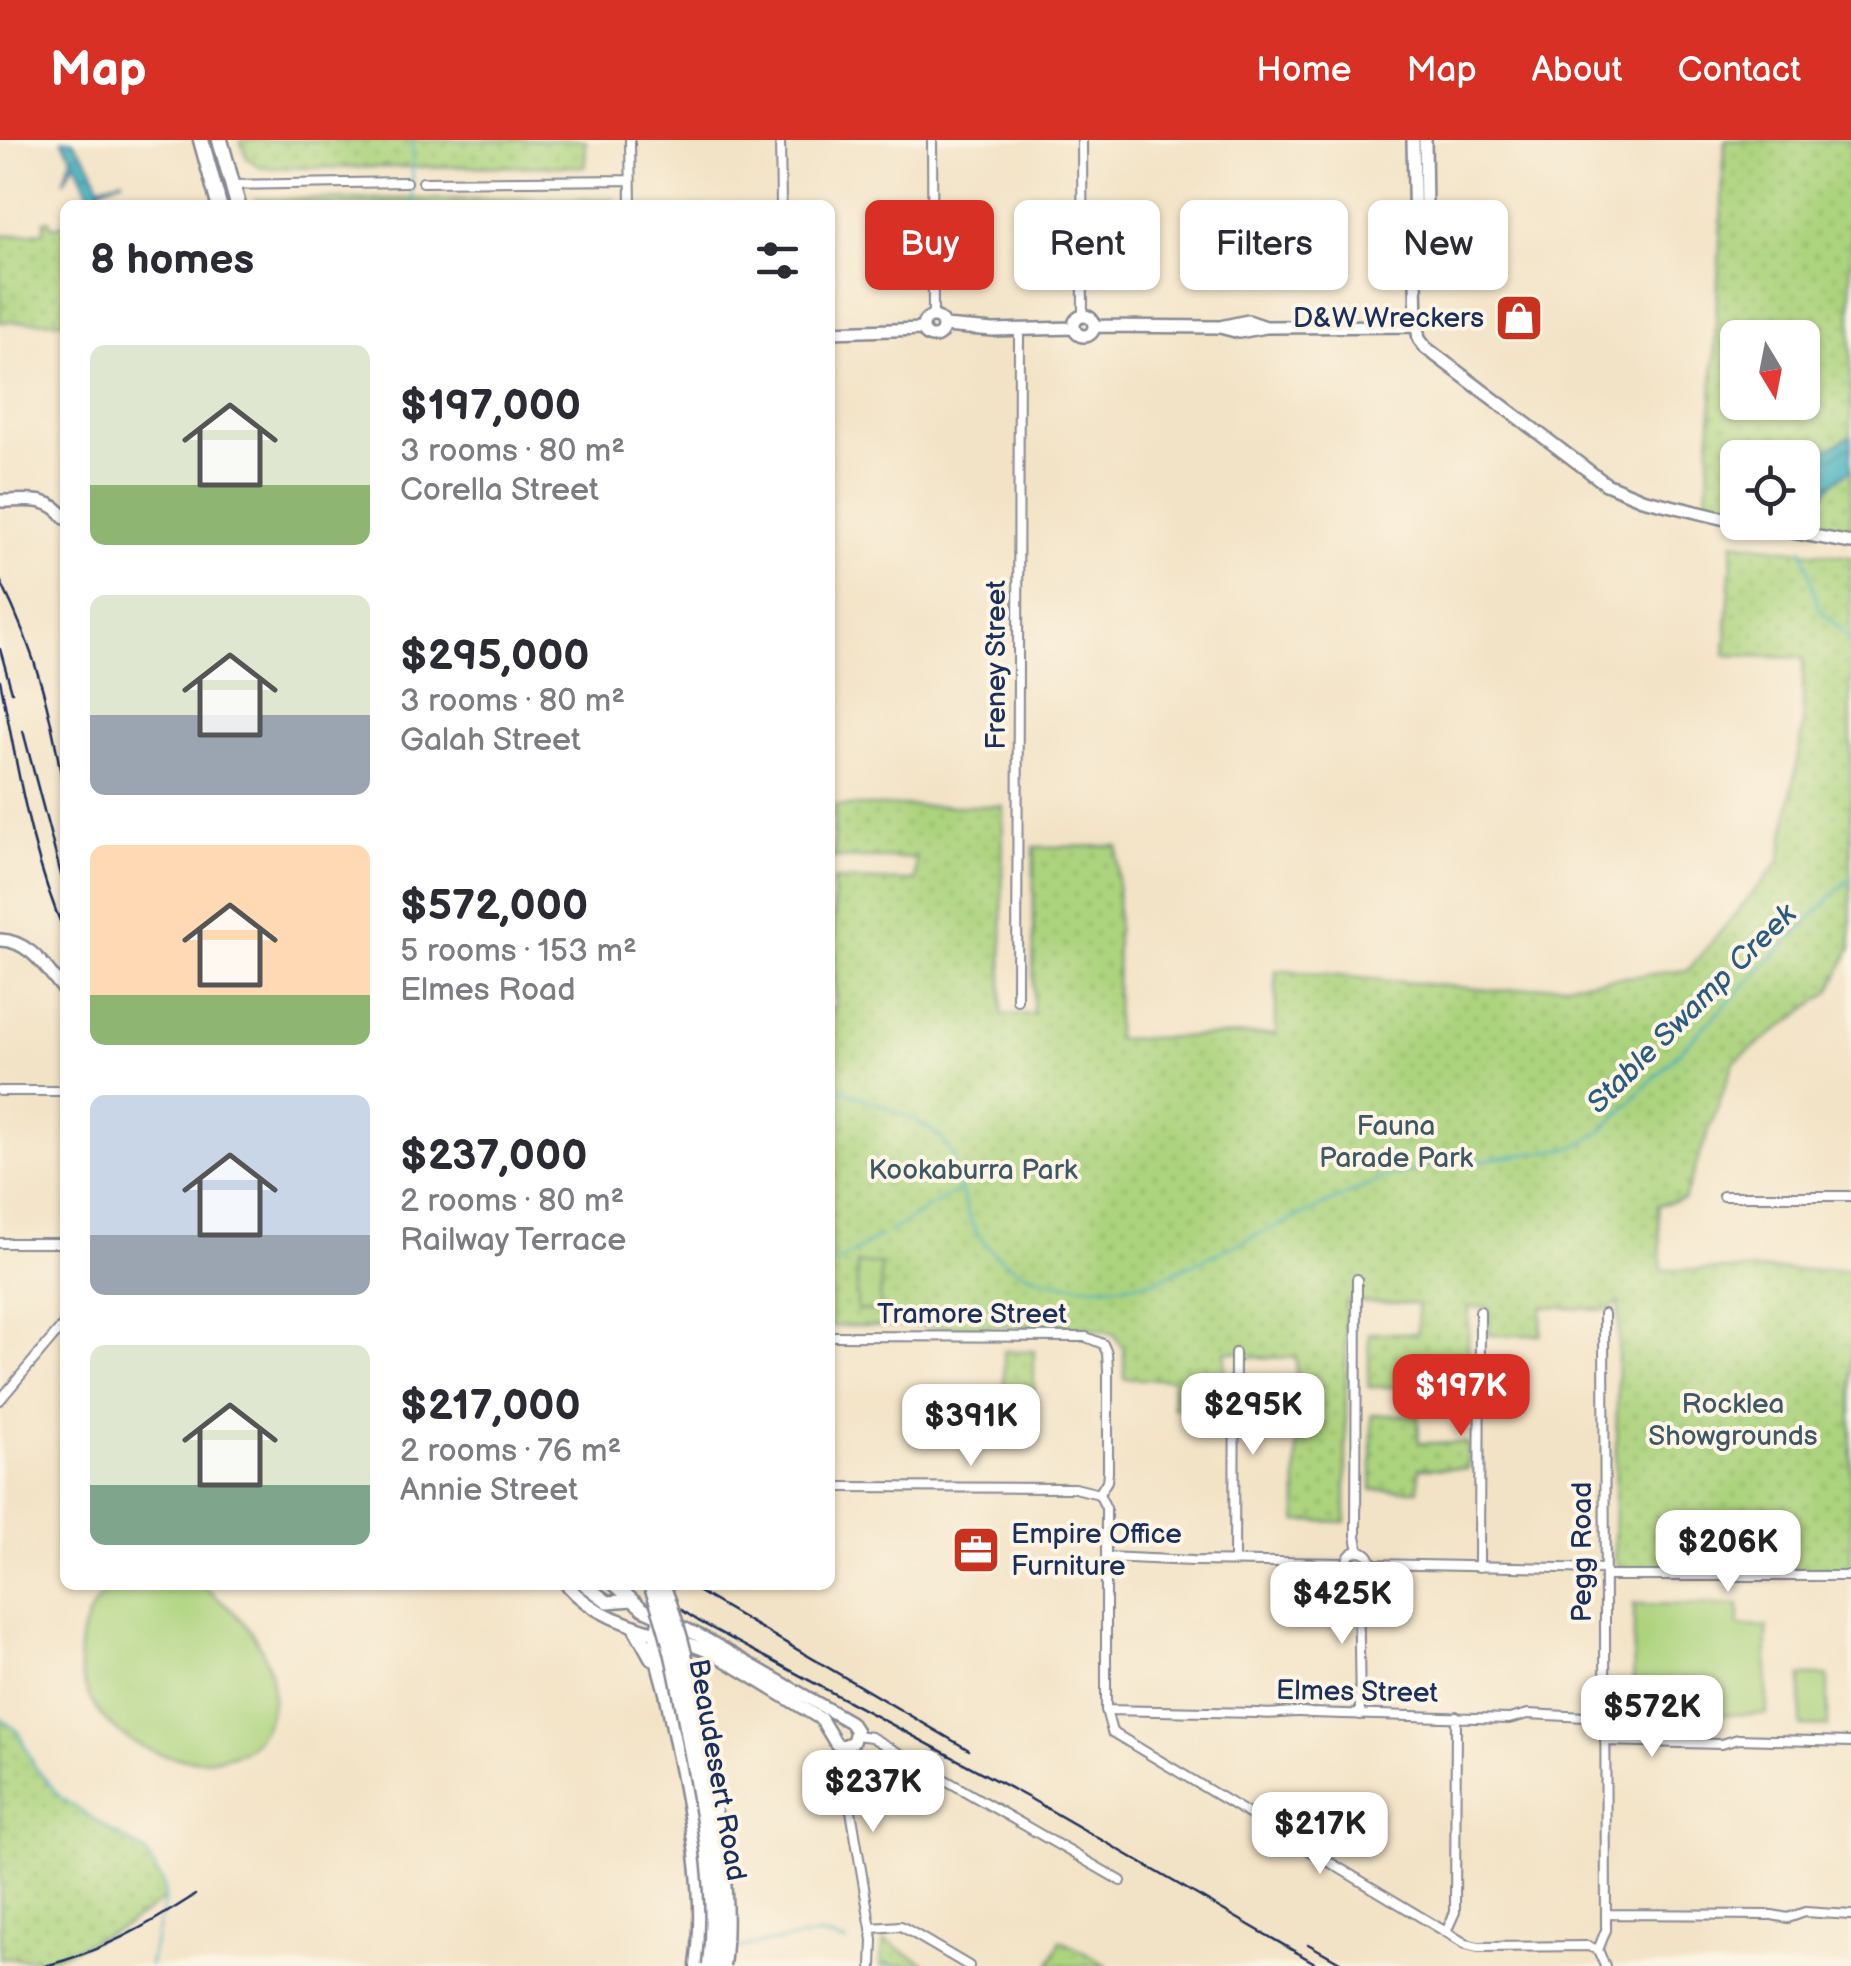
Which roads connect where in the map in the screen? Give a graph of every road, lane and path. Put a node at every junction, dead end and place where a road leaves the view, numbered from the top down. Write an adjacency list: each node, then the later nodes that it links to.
1 (201, 140): 13 (highway)
2 (220, 140): 12 (highway)
3 (630, 140): 9 (street)
4 (780, 140): 17 (street)
5 (932, 140): 22 (street)
6 (1082, 140): 21 (street)
7 (1412, 140): 18 (street)
8 (1425, 140): 19 (street)
9 (630, 180): 11 (street); 16 (street)
10 (406, 182): 12 (street)
11 (422, 182)
12 (233, 185): 13 (street); 15 (highway)
13 (214, 186): 14 (highway)
14 (218, 200)
15 (237, 200)
16 (631, 200)
17 (781, 200)
18 (1414, 200)
19 (1426, 200)
20 (1416, 290): 25 (street)
21 (1083, 316): 24 (street); 26 (street)
22 (934, 317): 23 (street); 27 (street)
23 (944, 326): 27 (street); 28 (street)
24 (1094, 326): 25 (street); 26 (street)
25 (1417, 326): 32 (street)
26 (1074, 328): 28 (street)
27 (923, 329): 29 (street)
28 (1020, 330): 37 (street, Freney Street)
29 (835, 332)
30 (0, 501): 31 (street)
31 (60, 512)
32 (1720, 518)
33 (1820, 537): 34 (street)
34 (1851, 542)
35 (0, 940): 36 (street)
36 (60, 985)
37 (1017, 1000)
38 (60, 1090): 39 (street)
39 (0, 1091)
40 (1723, 1196): 41 (street)
41 (1851, 1196)
42 (0, 1243): 43 (street)
43 (60, 1243)
44 (1357, 1279): 53 (street)
45 (1480, 1311): 58 (street)
46 (1604, 1314): 59 (street, Pegg Road)
47 (60, 1329): 50 (street)
48 (835, 1336): 52 (street, Tramore Street)
49 (1235, 1354): 55 (street)
50 (0, 1400)
51 (835, 1487): 52 (street)
52 (1099, 1494): 54 (street)
53 (1359, 1551): 56 (street); 57 (street)
54 (1107, 1556): 55 (street); 73 (street)
55 (1234, 1562): 56 (street)
56 (1347, 1563): 60 (street)
57 (1372, 1564): 58 (street); 60 (street)
58 (1479, 1566): 59 (street)
59 (1605, 1572): 61 (street); 76 (street, Pegg Road)
60 (1358, 1576): 74 (street)
61 (1851, 1576)
62 (573, 1590): 68 (street)
63 (597, 1590): 67 (street); 68 (street)
64 (620, 1590): 67 (street)
65 (653, 1590): 91 (highway, Beaudesert Road, bridge)
66 (663, 1590): 92 (highway, Beaudesert Road, bridge)
67 (632, 1600): 69 (street)
68 (594, 1609): 70 (street)
69 (661, 1618): 71 (highway); 77 (street)
70 (636, 1628): 71 (street); 72 (highway)
71 (660, 1636): 72 (highway); 78 (street); 83 (highway)
72 (658, 1666): 83 (highway)
73 (1106, 1710): 74 (street, Elmes Street); 88 (street)
74 (1360, 1715): 75 (street, Elmes Street)
75 (1456, 1716): 76 (street, Elmes Street); 88 (street)
76 (1605, 1718): 80 (street, Pegg Road)
77 (842, 1721): 78 (street); 79 (street)
78 (830, 1732): 82 (street)
79 (856, 1735): 82 (street); 84 (street)
80 (1604, 1741): 81 (street); 85 (street, Pegg Road)
81 (1851, 1742)
82 (840, 1746): 87 (street)
83 (678, 1749): 90 (highway)
84 (1121, 1881)
85 (1606, 1914): 86 (street); 89 (street, Pegg Road)
86 (1851, 1915)
87 (871, 1928): 93 (street); 94 (street)
88 (1447, 1930): 89 (street)
89 (1598, 1950): 95 (street)
90 (698, 1966)
91 (710, 1966)
92 (722, 1966)
93 (872, 1966)
94 (969, 1966)
95 (1605, 1966)

